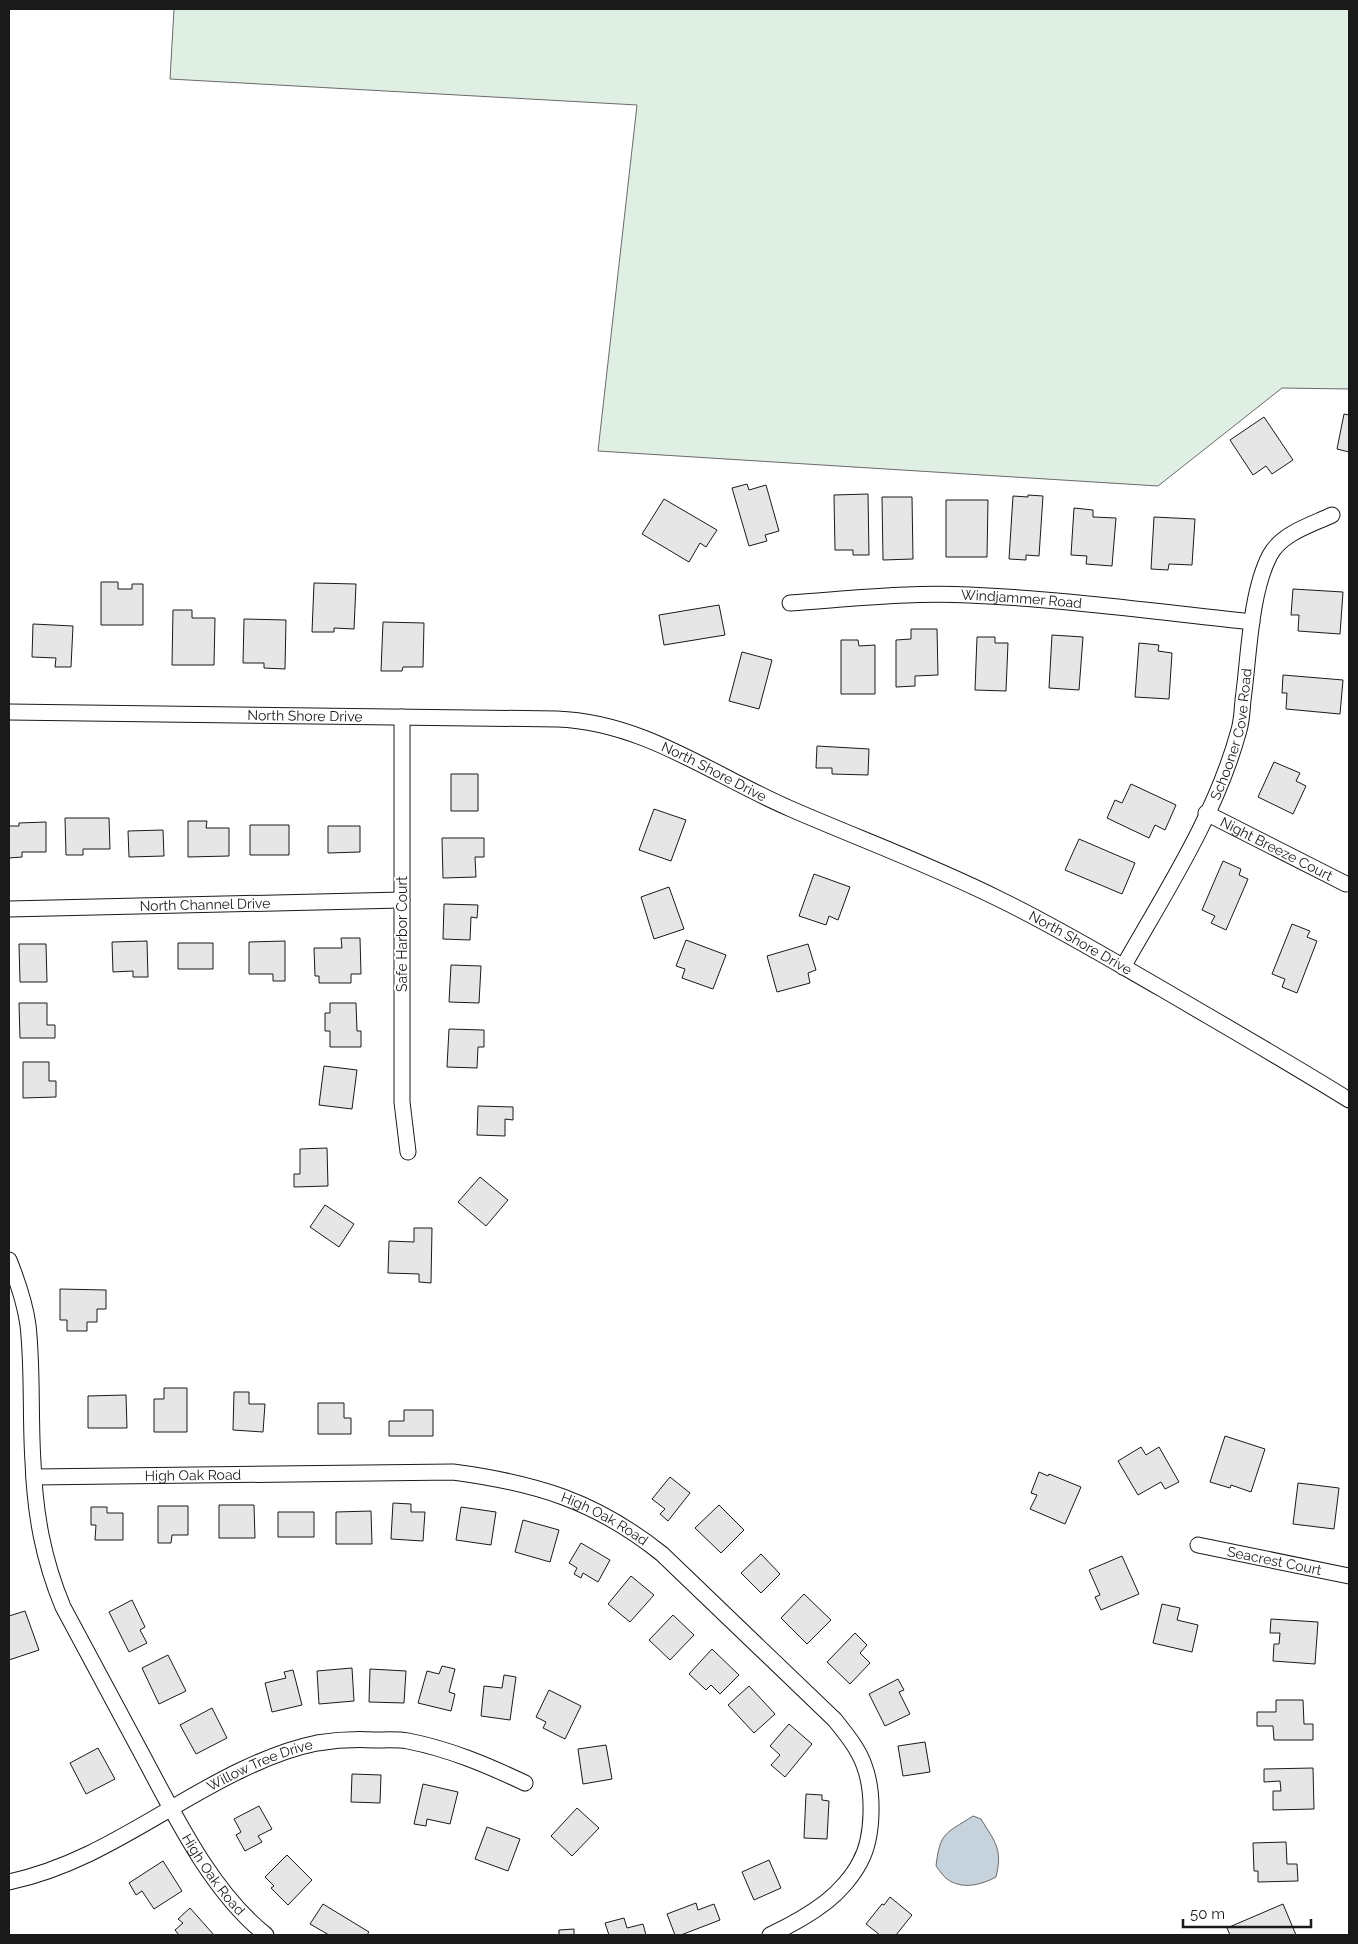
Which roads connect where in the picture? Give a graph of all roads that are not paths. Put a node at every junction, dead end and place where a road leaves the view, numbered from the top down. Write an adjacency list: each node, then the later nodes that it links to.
1 (1332, 515): 3 (street, Schooner Cove Road)
2 (790, 603): 3 (street, Windjammer Road)
3 (1252, 622): 6 (street, Schooner Cove Road)
4 (9, 712): 5 (street, North Shore Drive)
5 (402, 717): 8 (street, Safe Harbor Court); 10 (street, North Shore Drive)
6 (1206, 813): 7 (street, Night Breeze Court); 10 (street, Schooner Cove Road)
7 (1346, 884)
8 (402, 900): 9 (street, North Channel Drive); 12 (street, Safe Harbor Court)
9 (9, 909)
10 (1123, 967): 11 (street, North Shore Drive)
11 (1349, 1100)
12 (408, 1152)
13 (9, 1260): 14 (street, High Oak Road)
14 (34, 1477): 18 (street, High Oak Road); 21 (street, High Oak Road)
15 (1198, 1545): 16 (street, Seacrest Court)
16 (1349, 1576)
17 (525, 1783): 18 (street, Willow Tree Drive)
18 (171, 1808): 19 (street, Willow Tree Drive); 20 (street, High Oak Road)
19 (9, 1882)
20 (266, 1935)
21 (770, 1935)

